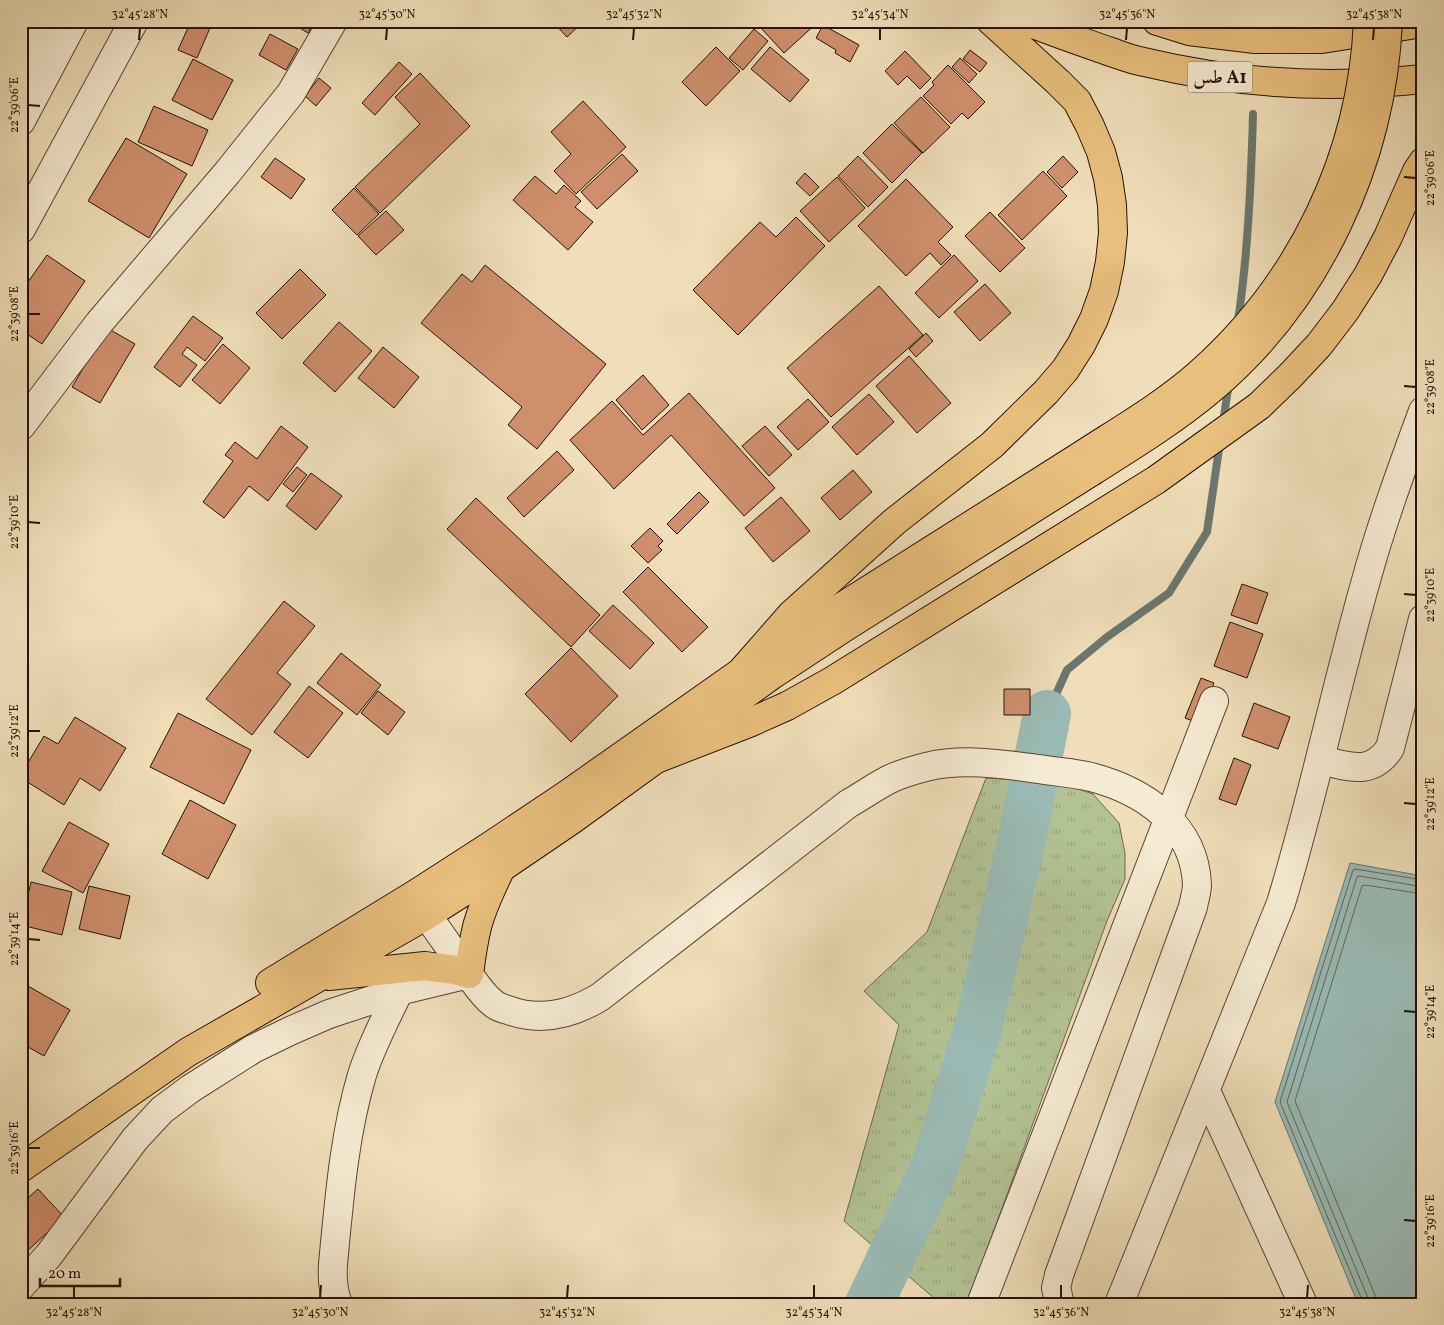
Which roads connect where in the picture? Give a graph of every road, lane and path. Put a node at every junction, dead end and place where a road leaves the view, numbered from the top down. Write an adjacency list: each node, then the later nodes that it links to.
1 (45, 21): 12 (street)
2 (74, 21): 14 (street)
3 (134, 21): 16 (street)
4 (333, 21): 18 (street)
5 (991, 21): 22 (main road)
6 (1026, 21): 13 (main road, طس A1)
7 (1157, 21): 11 (main road, طس A1)
8 (1368, 21): 19 (main road, bridge)
9 (1388, 21): 19 (main road, bridge)
10 (1423, 23): 11 (main road, طس A1)
11 (1327, 30)
12 (21, 67)
13 (1423, 79)
14 (21, 121)
15 (1423, 162): 25 (main road)
16 (21, 229)
17 (1423, 411): 20 (street)
18 (21, 426)
19 (1086, 463): 22 (main road); 25 (main road)
20 (1414, 463): 24 (street)
21 (1423, 619): 24 (street)
22 (741, 672): 33 (main road)
23 (1214, 701): 26 (street)
24 (1320, 760): 32 (street)
25 (651, 761): 27 (main road)
26 (1168, 819): 29 (street); 37 (street); 38 (street)
27 (501, 868): 28 (main road); 29 (main road)
28 (427, 915): 29 (street); 30 (main road)
29 (470, 974): 30 (main road); 31 (street)
30 (318, 977): 34 (main road)
31 (399, 991): 35 (street); 36 (street)
32 (1206, 1091): 39 (street); 40 (street)
33 (21, 1145)
34 (21, 1168)
35 (21, 1286)
36 (338, 1304)
37 (982, 1304)
38 (1060, 1304)
39 (1119, 1304)
40 (1303, 1304)

